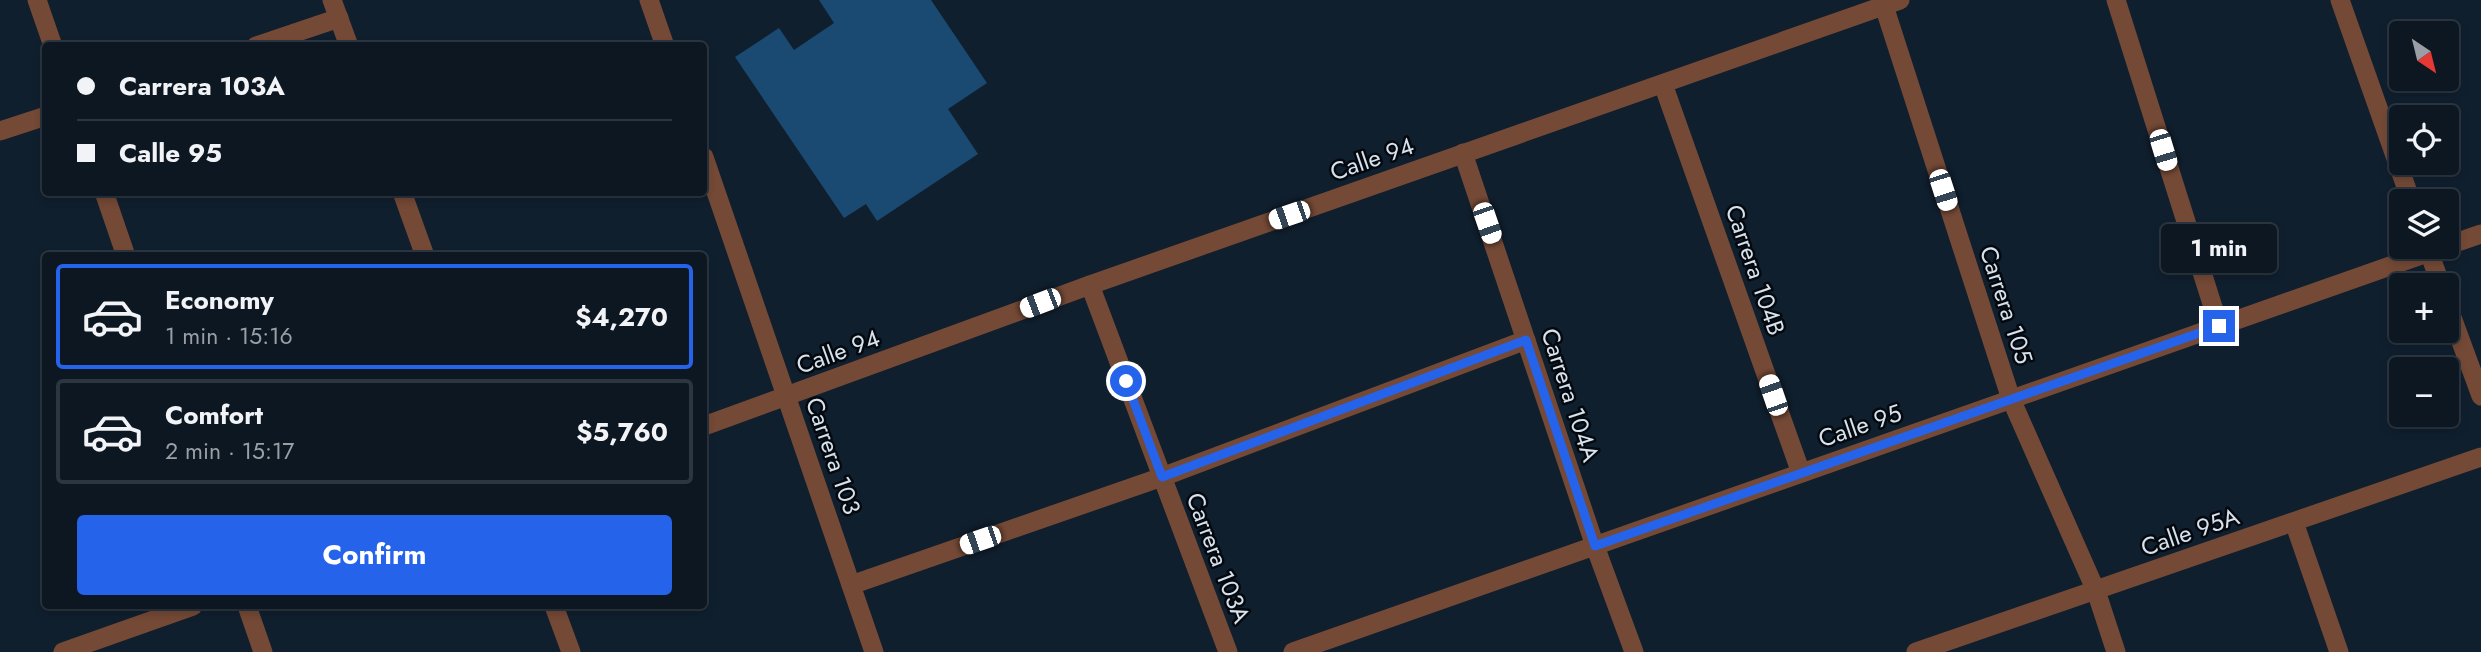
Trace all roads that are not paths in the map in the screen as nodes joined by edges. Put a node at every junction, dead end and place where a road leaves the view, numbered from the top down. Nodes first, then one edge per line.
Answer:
1 (37, 0) edge
2 (649, 0) edge
3 (2116, 0) edge
4 (2340, 0) edge
5 (1892, 3) edge
6 (335, 9) edge
7 (52, 42) edge
8 (265, 42) edge
9 (347, 42) edge
10 (664, 42) edge
11 (1663, 84) junction
12 (42, 117) edge
13 (0, 131) edge
14 (1463, 153) junction
15 (707, 166) edge
16 (2407, 189) edge
17 (105, 196) edge
18 (403, 196) edge
19 (2481, 234) edge
20 (2459, 241) edge
21 (125, 252) edge
22 (424, 252) edge
23 (2406, 259) edge
24 (1090, 285) junction
25 (2219, 326) junction
26 (2459, 336) edge
27 (1526, 340) junction
28 (2481, 396) edge
29 (787, 397) junction
30 (2011, 399) junction
31 (707, 425) edge
32 (2481, 457) edge
33 (1801, 473) junction
34 (1162, 477) junction
35 (2294, 522) junction
36 (1595, 546) junction
37 (851, 585) junction
38 (2096, 591) junction
39 (185, 609) edge
40 (248, 609) edge
41 (555, 609) edge
42 (63, 652) edge
43 (263, 652) edge
44 (571, 652) edge
45 (874, 652) edge
46 (1228, 652) edge
47 (1293, 652) edge
48 (1634, 652) edge
49 (1916, 652) edge
50 (2116, 652) edge
51 (2339, 652) edge

1 - 7 street
2 - 10 street
3 - 25 street
4 - 16 street
5 - 11 street, Calle 94
5 - 30 street, Carrera 105
6 - 8 street
6 - 9 street
11 - 14 street, Calle 94
11 - 33 street, Carrera 104B
12 - 13 street
14 - 24 street, Calle 94
14 - 27 street, Carrera 104A
15 - 29 street, Carrera 103
17 - 21 street
18 - 22 street
19 - 20 street, Calle 95
23 - 25 street, Calle 95
24 - 29 street, Calle 94
24 - 34 street, Carrera 103A
25 - 30 street, Calle 95
26 - 28 street
27 - 34 street
27 - 36 street, Carrera 104A
29 - 31 street, Calle 94
29 - 37 street, Carrera 103
30 - 33 street, Calle 95
30 - 38 street, Carrera 105
32 - 35 street, Calle 95A
33 - 36 street, Calle 95
34 - 37 street
34 - 46 street, Carrera 103A
35 - 38 street, Calle 95A
35 - 51 street
36 - 47 street, Calle 95
36 - 48 street, Carrera 104A
37 - 45 street, Carrera 103
38 - 49 street, Calle 95A
38 - 50 street, Carrera 105
39 - 42 street
40 - 43 street
41 - 44 street

